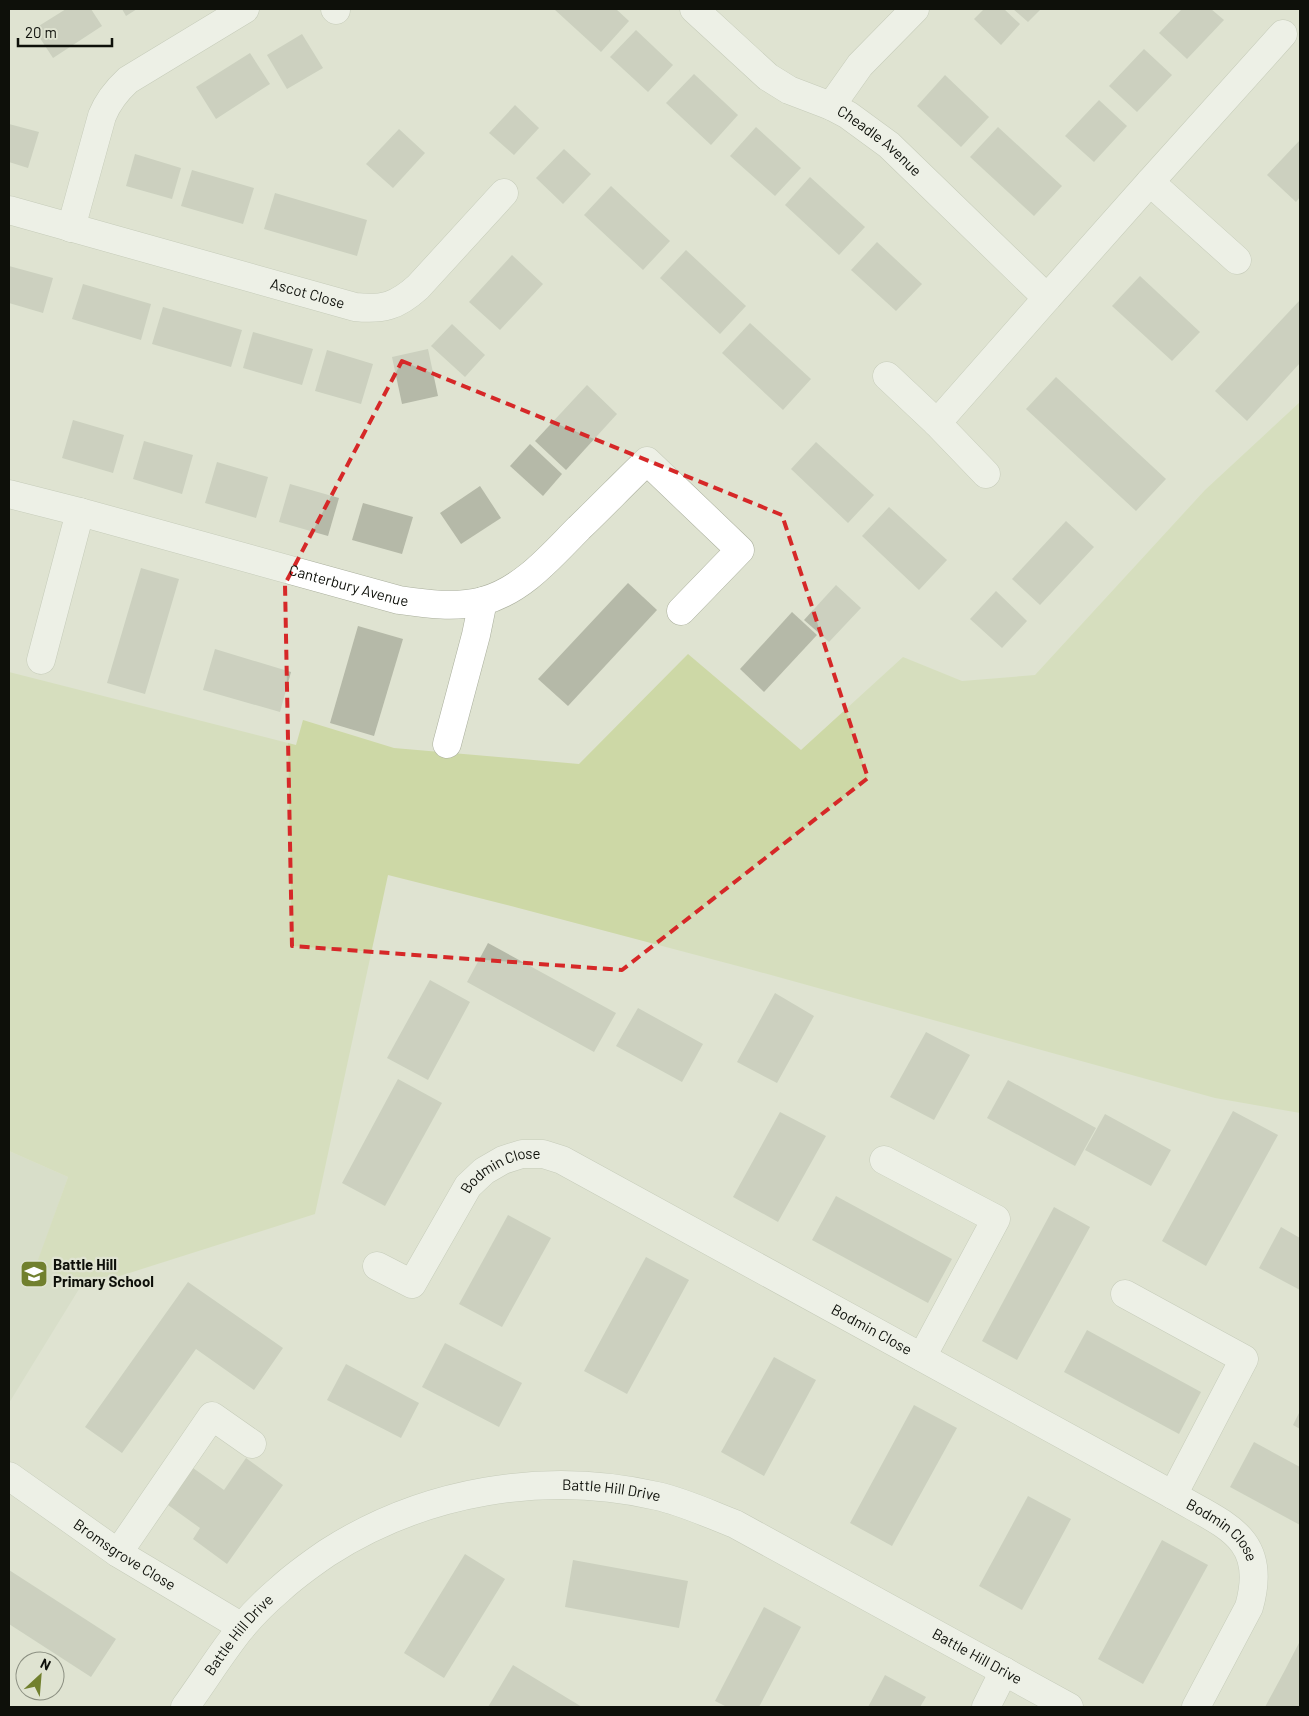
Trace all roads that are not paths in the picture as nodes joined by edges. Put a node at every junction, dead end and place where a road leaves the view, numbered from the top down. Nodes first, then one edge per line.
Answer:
1 (245, 9) edge
2 (694, 9) edge
3 (915, 9) edge
4 (1283, 34) dead end
5 (831, 106) junction
6 (1150, 182) junction
7 (504, 193) dead end
8 (9, 210) edge
9 (71, 228) junction
10 (1237, 260) dead end
11 (1047, 298) junction
12 (887, 376) dead end
13 (937, 423) junction
14 (986, 474) dead end
15 (9, 494) edge
16 (80, 512) junction
17 (483, 601) junction
18 (681, 611) dead end
19 (41, 660) dead end
20 (447, 744) dead end
21 (884, 1160) dead end
22 (377, 1266) dead end
23 (1125, 1294) dead end
24 (922, 1356) junction
25 (252, 1444) dead end
26 (9, 1476) edge
27 (1173, 1495) junction
28 (118, 1553) junction
29 (242, 1627) junction
30 (1004, 1671) junction
31 (185, 1707) edge
32 (986, 1707) edge
33 (1069, 1707) edge
34 (1196, 1707) edge

1 - 9 street
2 - 5 street, Cheadle Avenue
3 - 5 street
4 - 6 street
5 - 11 street, Cheadle Avenue
6 - 10 street
6 - 11 street
7 - 9 street, Ascot Close
8 - 9 street, Ascot Close
11 - 13 street
12 - 13 street
13 - 14 street
15 - 16 street, Canterbury Avenue
16 - 17 street, Canterbury Avenue
16 - 19 street
17 - 18 street, Canterbury Avenue
17 - 20 street
21 - 24 street
22 - 24 street, Bodmin Close
23 - 27 street
24 - 27 street, Bodmin Close
25 - 28 street
26 - 28 street, Bromsgrove Close
27 - 34 street, Bodmin Close
28 - 29 street, Bromsgrove Close
29 - 30 street, Battle Hill Drive
29 - 31 street, Battle Hill Drive
30 - 32 street
30 - 33 street, Battle Hill Drive

